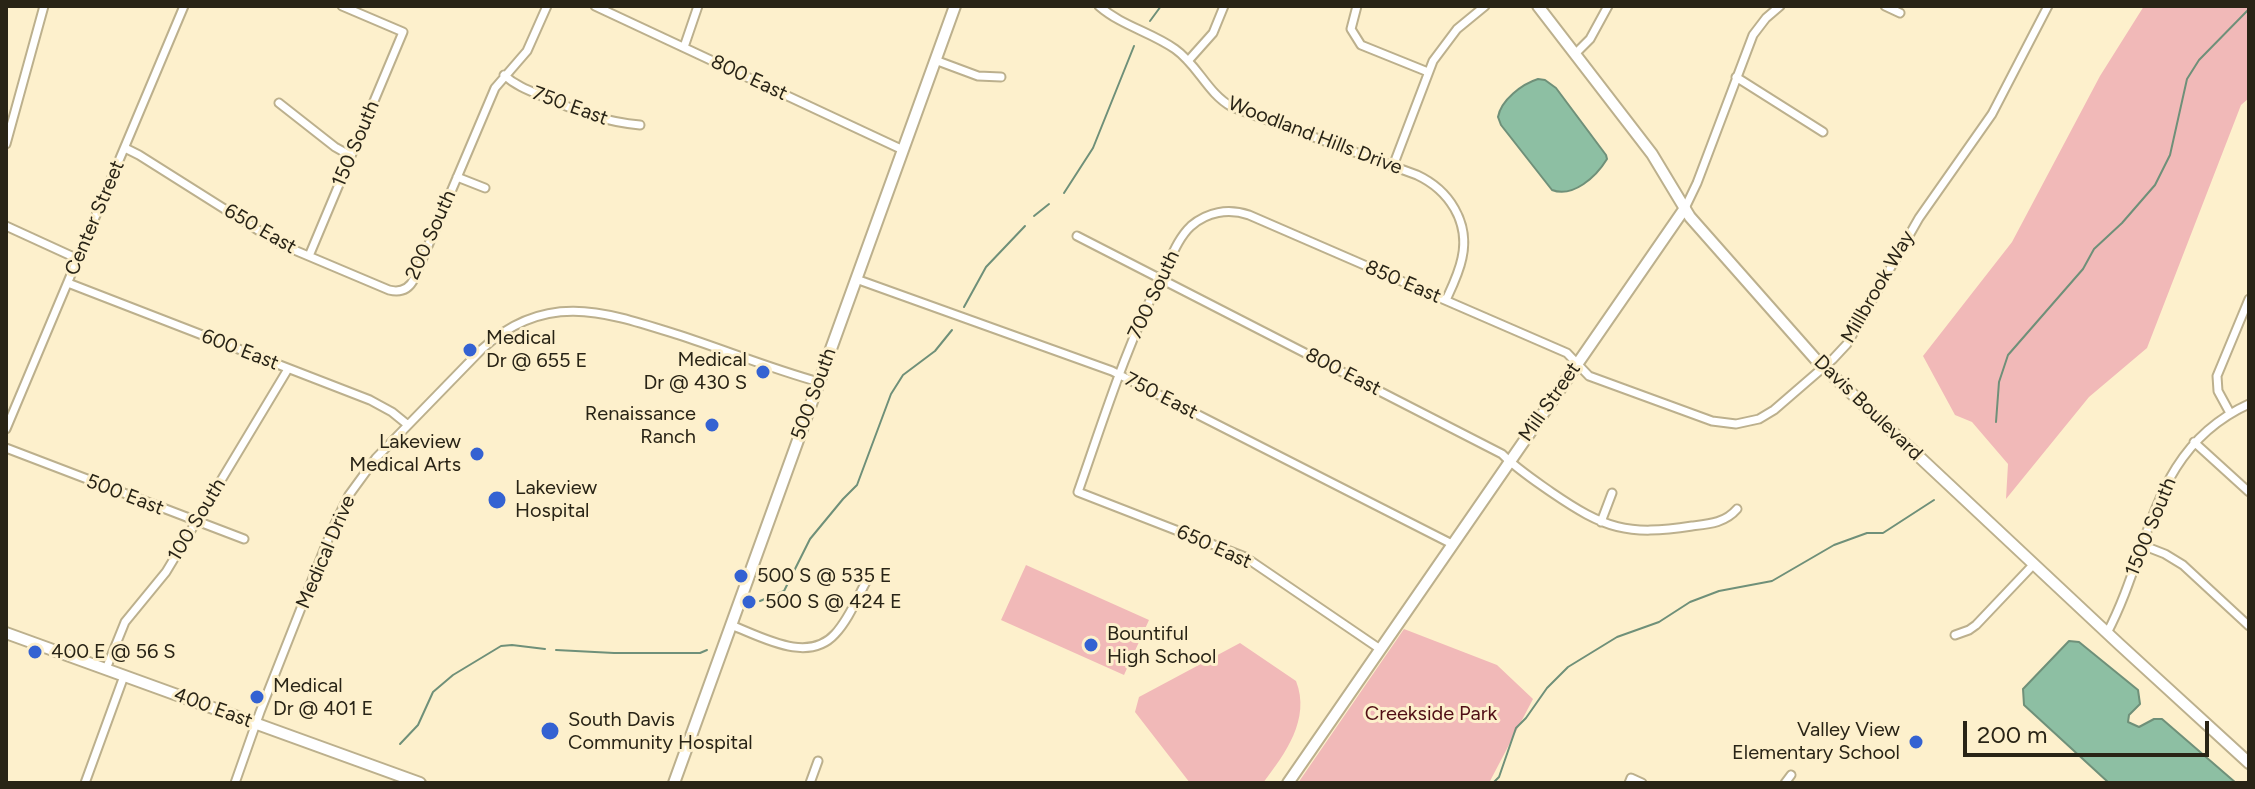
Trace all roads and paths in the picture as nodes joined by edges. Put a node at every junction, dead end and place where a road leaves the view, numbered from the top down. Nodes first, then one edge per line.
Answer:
1 (44, 6) edge
2 (184, 6) edge
3 (342, 6) edge
4 (547, 6) edge
5 (698, 6) edge
6 (955, 6) edge
7 (1099, 6) edge
8 (1224, 6) edge
9 (1357, 6) edge
10 (1485, 6) edge
11 (1538, 6) edge
12 (1608, 6) edge
13 (1780, 6) edge
14 (1885, 6) edge
15 (2048, 6) edge
16 (598, 7) edge
17 (1900, 13) dead end
18 (684, 47) junction
19 (1575, 54) junction
20 (935, 60) junction
21 (1188, 61) junction
22 (1428, 72) junction
23 (504, 75) junction
24 (1001, 77) dead end
25 (1736, 77) junction
26 (279, 103) dead end
27 (640, 125) dead end
28 (1823, 132) dead end
29 (7, 134) edge
30 (6, 144) edge
31 (125, 148) junction
32 (903, 150) junction
33 (351, 156) junction
34 (1393, 166) junction
35 (457, 177) junction
36 (485, 188) dead end
37 (1685, 208) junction
38 (1224, 211) joint
39 (6, 226) edge
40 (1077, 236) dead end
41 (309, 256) junction
42 (78, 259) junction
43 (856, 279) junction
44 (1160, 279) junction
45 (68, 283) junction
46 (403, 290) joint
47 (2249, 299) edge
48 (1446, 300) junction
49 (1577, 364) junction
50 (1823, 367) junction
51 (288, 369) junction
52 (1120, 375) junction
53 (819, 382) junction
54 (2249, 404) edge
55 (2230, 413) junction
56 (408, 425) junction
57 (6, 429) edge
58 (2194, 442) junction
59 (6, 448) edge
60 (1509, 461) junction
61 (1078, 492) joint
62 (2249, 492) edge
63 (1612, 493) dead end
64 (1737, 509) dead end
65 (196, 522) junction
66 (1601, 522) junction
67 (244, 539) dead end
68 (1452, 544) junction
69 (2142, 545) junction
70 (2033, 565) junction
71 (867, 580) dead end
72 (731, 625) junction
73 (2249, 626) edge
74 (6, 633) edge
75 (2107, 633) junction
76 (1955, 635) dead end
77 (1380, 649) junction
78 (106, 669) junction
79 (124, 676) junction
80 (256, 723) junction
81 (818, 761) dead end
82 (2249, 763) edge
83 (1791, 775) dead end
84 (392, 778) edge
85 (1630, 780) edge
86 (85, 783) edge
87 (235, 783) edge
88 (420, 783) edge
89 (674, 783) edge
90 (810, 783) edge
91 (1288, 783) edge
92 (1642, 783) edge
93 (1785, 783) edge

1 - 29 street
2 - 31 street, Center Street
3 - 33 street, 150 South
4 - 23 street, 200 South
5 - 18 street
6 - 20 street, 500 South
7 - 21 street, Woodland Hills Drive
8 - 21 street
9 - 22 street
10 - 22 street
11 - 19 street, Davis Boulevard
12 - 19 street
13 - 25 street, Mill Street
14 - 17 street
15 - 50 street, Millbrook Way
16 - 18 street, 800 East
18 - 32 street, 800 East
19 - 37 street, Davis Boulevard
20 - 24 street
20 - 32 street, 500 South
21 - 34 street, Woodland Hills Drive
22 - 34 street
23 - 27 street, 750 East
23 - 35 street, 200 South
25 - 28 street
25 - 37 street, Mill Street
26 - 33 street
29 - 30 street
31 - 41 street, 650 East
31 - 42 street, Center Street
32 - 43 street, 500 South
33 - 41 street, 150 South
34 - 48 street, Woodland Hills Drive
35 - 36 street, 200 South
35 - 46 street, 200 South
37 - 49 street, Mill Street
37 - 50 street, Davis Boulevard
38 - 44 street, 700 South
38 - 48 street, 850 East
39 - 42 street
40 - 44 street, 800 East
41 - 46 street, 650 East
42 - 45 street, Center Street
43 - 52 street, 750 East
43 - 53 street, 500 South
44 - 52 street, 700 South
44 - 60 street, 800 East
45 - 51 street, 600 East
45 - 57 street, Center Street
47 - 55 street
48 - 49 street, 850 East
49 - 50 street, Millbrook Way
49 - 60 street, Mill Street
50 - 70 street, Davis Boulevard
51 - 56 street, 600 East
51 - 65 street, 100 South
52 - 61 street, 700 South
52 - 68 street, 750 East
53 - 56 street, Medical Drive
53 - 72 street, 500 South
54 - 55 street, 1500 South
55 - 58 street, 1500 South
56 - 80 street, Medical Drive
58 - 62 street
58 - 69 street, 1500 South
59 - 65 street, 500 East
60 - 66 street, 800 East
60 - 68 street, Mill Street
61 - 77 street, 650 East
63 - 66 street
64 - 66 street, 800 East
65 - 67 street, 500 East
65 - 78 street, 100 South
68 - 77 street, Mill Street
69 - 73 street
69 - 75 street, 1500 South
70 - 75 street, Davis Boulevard
70 - 76 street
71 - 72 street
72 - 89 street, 500 South
74 - 78 street, 400 East
75 - 82 street, Davis Boulevard
77 - 91 street, Mill Street
78 - 79 street, 400 East
79 - 80 street, 400 East
79 - 86 street
80 - 84 street, 400 East
80 - 87 street
81 - 90 street
83 - 93 street
84 - 88 street, 400 East
85 - 92 street

